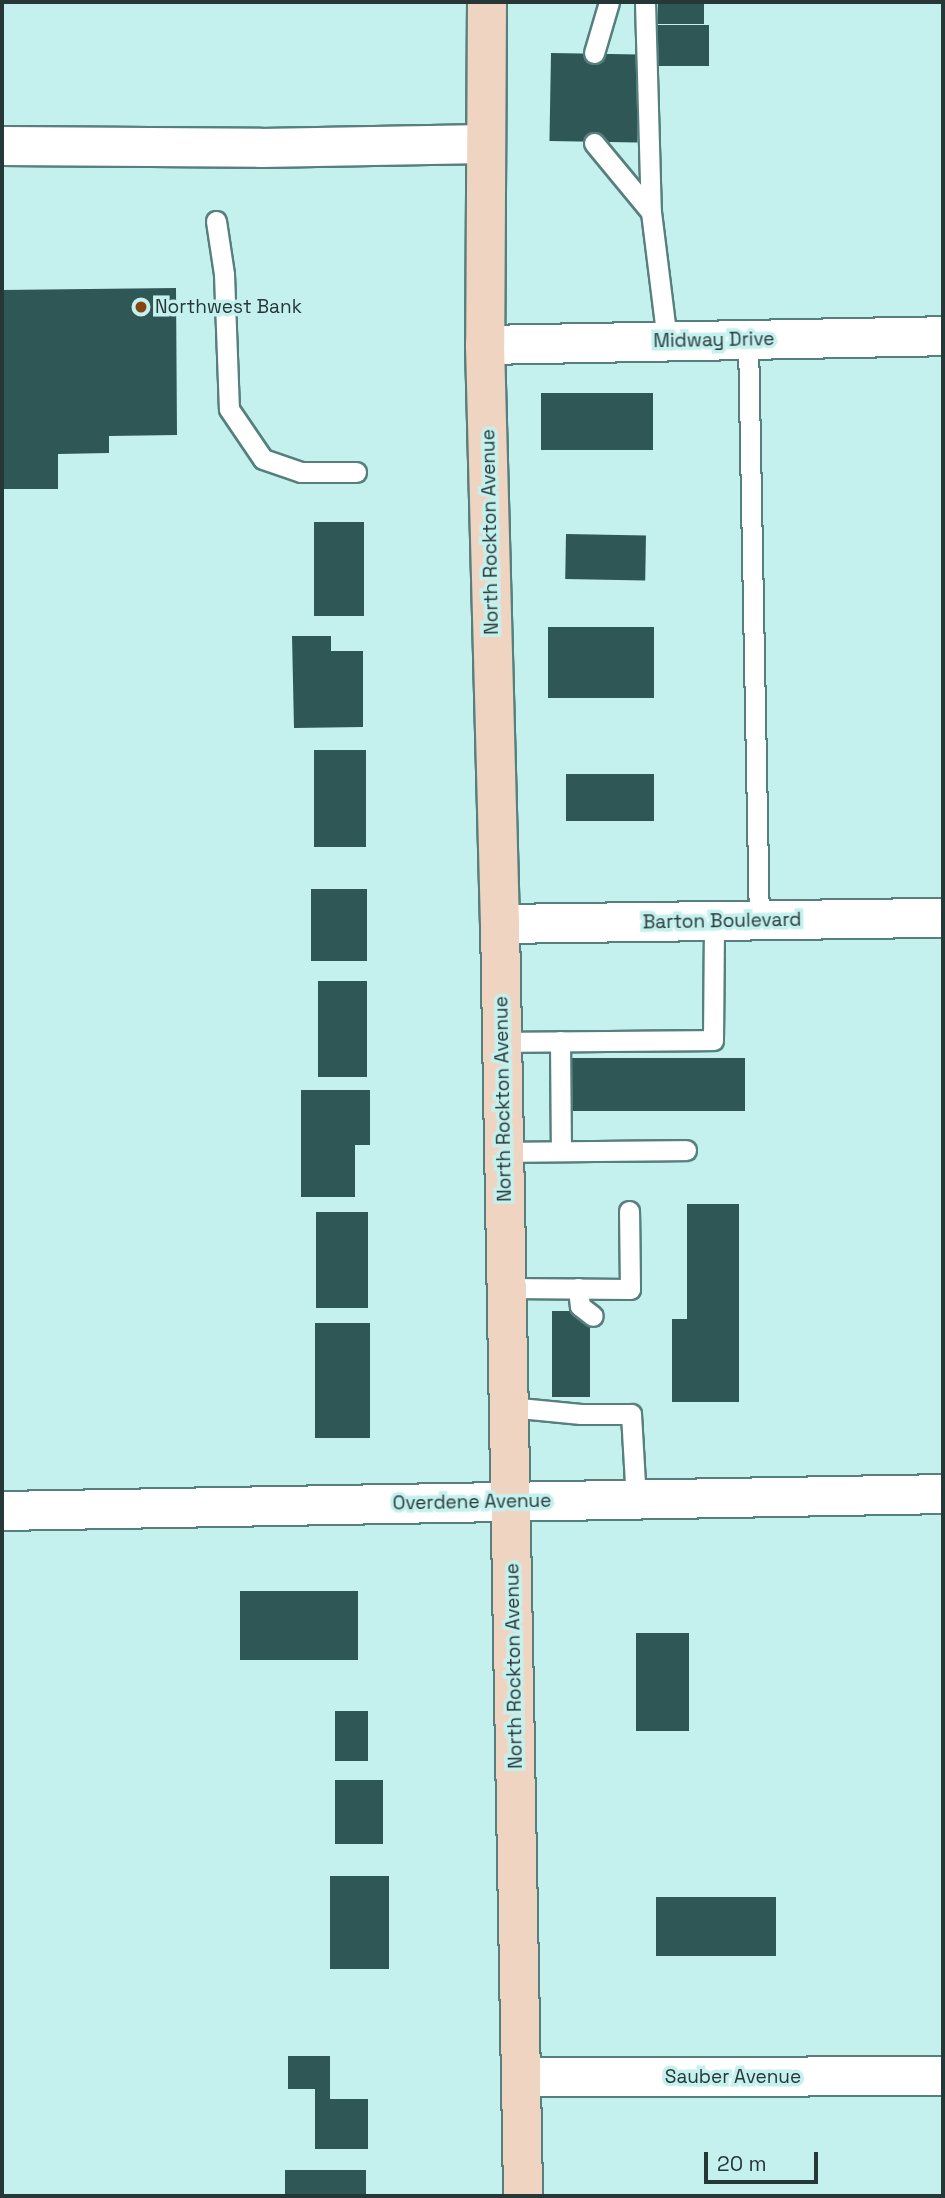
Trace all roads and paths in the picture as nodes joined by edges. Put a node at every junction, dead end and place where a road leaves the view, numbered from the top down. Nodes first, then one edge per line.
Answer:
1 (487, 2) edge
2 (609, 2) edge
3 (645, 2) edge
4 (594, 53) dead end
5 (594, 142) dead end
6 (486, 144) junction
7 (2, 146) edge
8 (651, 212) junction
9 (216, 221) dead end
10 (943, 335) edge
11 (748, 340) junction
12 (667, 341) junction
13 (485, 345) junction
14 (356, 472) dead end
15 (943, 918) edge
16 (759, 921) junction
17 (714, 922) junction
18 (500, 924) junction
19 (560, 1041) junction
20 (502, 1042) junction
21 (561, 1150) junction
22 (686, 1150) dead end
23 (504, 1152) junction
24 (629, 1211) dead end
25 (507, 1288) junction
26 (509, 1407) junction
27 (943, 1494) edge
28 (636, 1500) junction
29 (511, 1502) junction
30 (2, 1511) edge
31 (943, 2076) edge
32 (523, 2077) junction
33 (523, 2196) edge

1 - 6 main road, North Rockton Avenue
2 - 4 lane
3 - 8 lane
5 - 8 lane
6 - 7 street
6 - 13 main road, North Rockton Avenue
8 - 12 lane
9 - 14 lane
10 - 11 street, Midway Drive
11 - 12 street, Midway Drive
11 - 16 lane
12 - 13 street, Midway Drive
13 - 18 main road, North Rockton Avenue
15 - 16 street, Barton Boulevard
16 - 17 street, Barton Boulevard
17 - 18 street, Barton Boulevard
17 - 19 lane
18 - 20 main road, North Rockton Avenue
19 - 20 lane
19 - 21 lane
20 - 23 main road, North Rockton Avenue
21 - 22 lane
21 - 23 lane
23 - 25 main road, North Rockton Avenue
24 - 25 lane
25 - 26 main road, North Rockton Avenue
26 - 28 lane
26 - 29 main road, North Rockton Avenue
27 - 28 street, Overdene Avenue
28 - 29 street, Overdene Avenue
29 - 30 street, Overdene Avenue
29 - 32 main road, North Rockton Avenue
31 - 32 street, Sauber Avenue
32 - 33 main road, North Rockton Avenue

